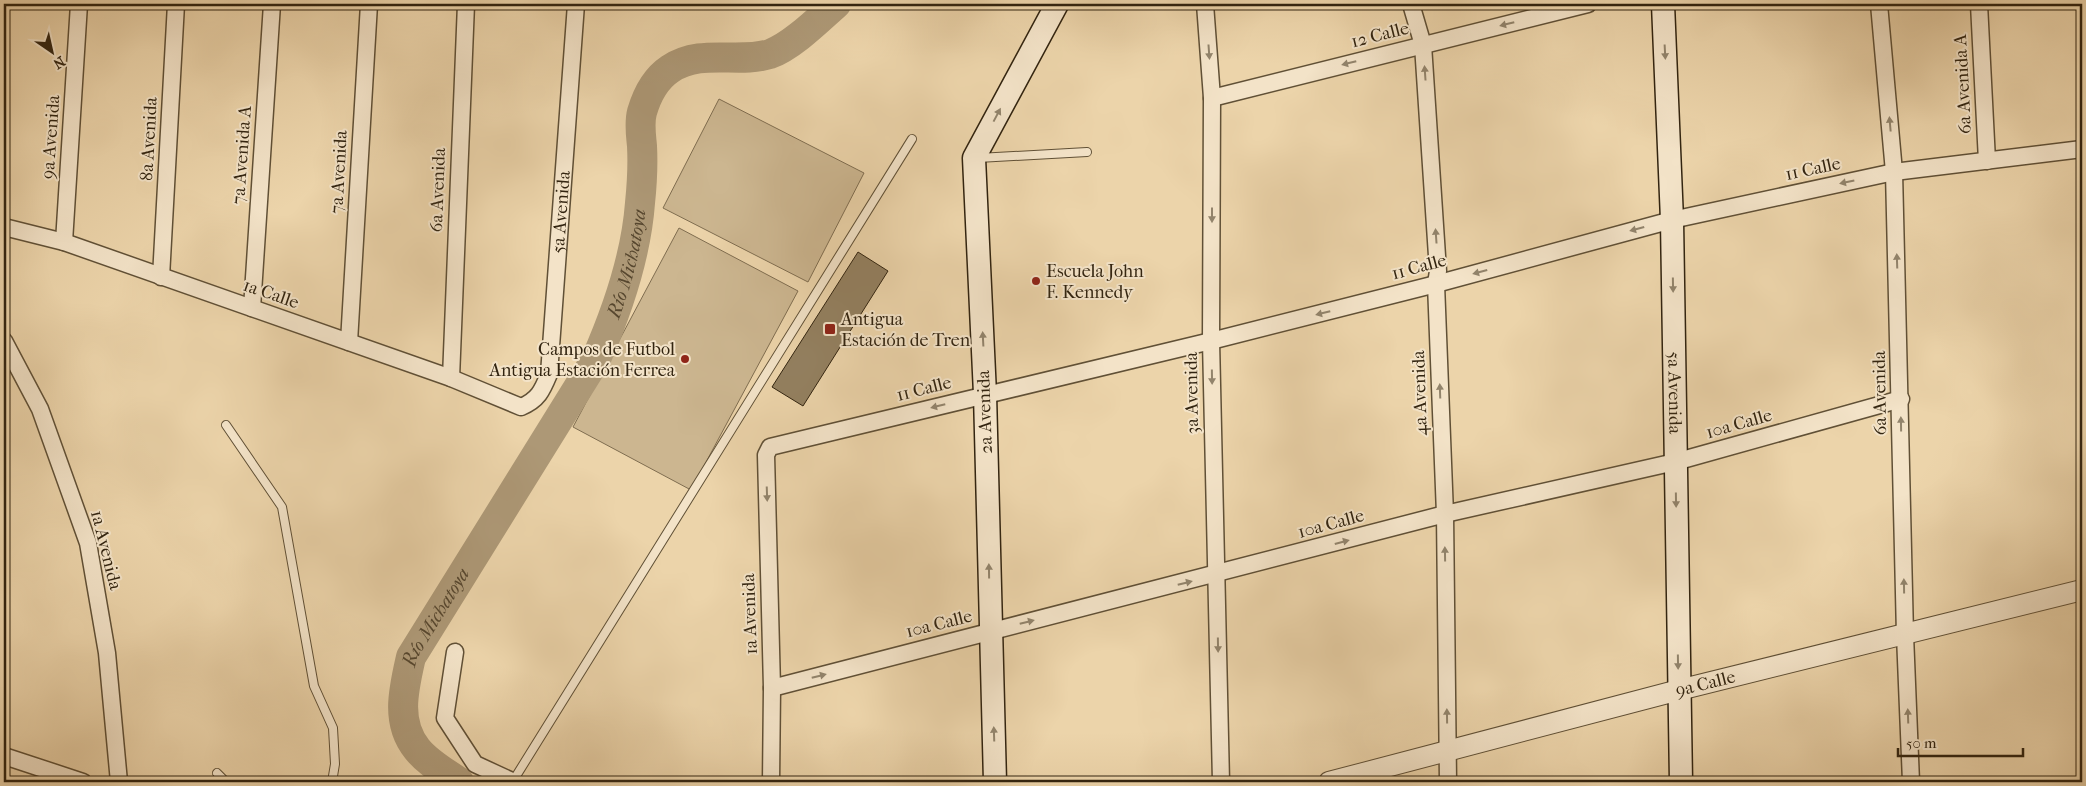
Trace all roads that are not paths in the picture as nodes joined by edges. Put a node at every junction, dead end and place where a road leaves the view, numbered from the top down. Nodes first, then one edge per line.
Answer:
1 (79, 4) edge
2 (176, 4) edge
3 (272, 4) edge
4 (369, 4) edge
5 (466, 4) edge
6 (576, 4) edge
7 (1057, 4) edge
8 (1205, 4) edge
9 (1411, 4) edge
10 (1588, 4) edge
11 (1663, 4) edge
12 (1879, 4) edge
13 (1979, 4) edge
14 (1423, 45) junction
15 (1212, 98) junction
16 (912, 139) dead end
17 (2082, 149) edge
18 (1087, 152) dead end
19 (974, 158) junction
20 (1987, 161) junction
21 (1894, 172) junction
22 (1672, 220) junction
23 (4, 227) edge
24 (64, 242) junction
25 (161, 277) junction
26 (1436, 284) junction
27 (252, 308) junction
28 (4, 341) edge
29 (1211, 341) junction
30 (348, 342) junction
31 (450, 378) junction
32 (985, 394) junction
33 (1901, 399) junction
34 (521, 407) joint
35 (226, 425) dead end
36 (770, 447) joint
37 (1675, 462) junction
38 (1445, 514) junction
39 (1216, 575) junction
40 (2082, 590) edge
41 (991, 632) junction
42 (1905, 635) junction
43 (455, 652) dead end
44 (772, 688) junction
45 (1679, 690) junction
46 (1447, 752) junction
47 (4, 756) edge
48 (218, 773) dead end
49 (83, 782) edge
50 (119, 782) edge
51 (226, 782) edge
52 (332, 782) edge
53 (514, 782) edge
54 (771, 782) edge
55 (995, 782) edge
56 (1221, 782) edge
57 (1329, 782) edge
58 (1448, 782) edge
59 (1681, 782) edge
60 (1911, 782) edge

1 - 24 street, 9a Avenida
2 - 25 street, 8a Avenida
3 - 27 street, 7a Avenida A
4 - 30 street, 7a Avenida
5 - 31 street, 6a Avenida
6 - 34 street, 5a Avenida
19 -> 7 main road
8 -> 15 street, 3a Avenida
9 - 14 street, 4a Avenida
10 -> 14 street, 12 Calle
11 -> 22 main road, 5a Avenida
21 -> 12 street, 6a Avenida
13 - 20 street, 6a Avenida A
14 -> 15 street, 12 Calle
26 -> 14 street, 4a Avenida
15 -> 29 street, 3a Avenida
16 - 53 lane
17 - 20 street, 11 Calle
18 - 19 lane
32 -> 19 main road, 2a Avenida
20 - 21 street, 11 Calle
21 -> 22 street, 11 Calle
33 -> 21 street, 6a Avenida
22 -> 26 street, 11 Calle
22 -> 37 main road, 5a Avenida
23 - 24 street, 1a Calle
24 - 25 street, 1a Calle
25 - 27 street, 1a Calle
26 -> 29 street, 11 Calle
38 -> 26 street, 4a Avenida
27 - 30 street, 1a Calle
28 - 50 street, 1a Avenida
29 - 32 street, 11 Calle
29 -> 39 street, 3a Avenida
30 - 31 street, 1a Calle
31 - 34 street, 1a Calle
32 -> 36 street, 11 Calle
41 -> 32 main road, 2a Avenida
33 - 37 street, 10a Calle
42 -> 33 street, 6a Avenida
35 - 52 lane
36 -> 44 street, 1a Avenida
37 - 38 street, 10a Calle
37 -> 45 main road, 5a Avenida
39 -> 38 street, 10a Calle
46 -> 38 street, 4a Avenida
41 -> 39 street, 10a Calle
39 -> 56 street, 3a Avenida
40 - 42 street, 9a Calle
44 -> 41 street, 10a Calle
55 -> 41 main road, 2a Avenida
42 - 45 street, 9a Calle
60 -> 42 street, 6a Avenida
43 - 53 street
44 - 54 street, 1a Avenida
45 - 46 street, 9a Calle
45 - 59 main road, 5a Avenida
46 - 57 street, 9a Calle
46 - 58 street, 4a Avenida
47 - 49 street
48 - 51 lane

